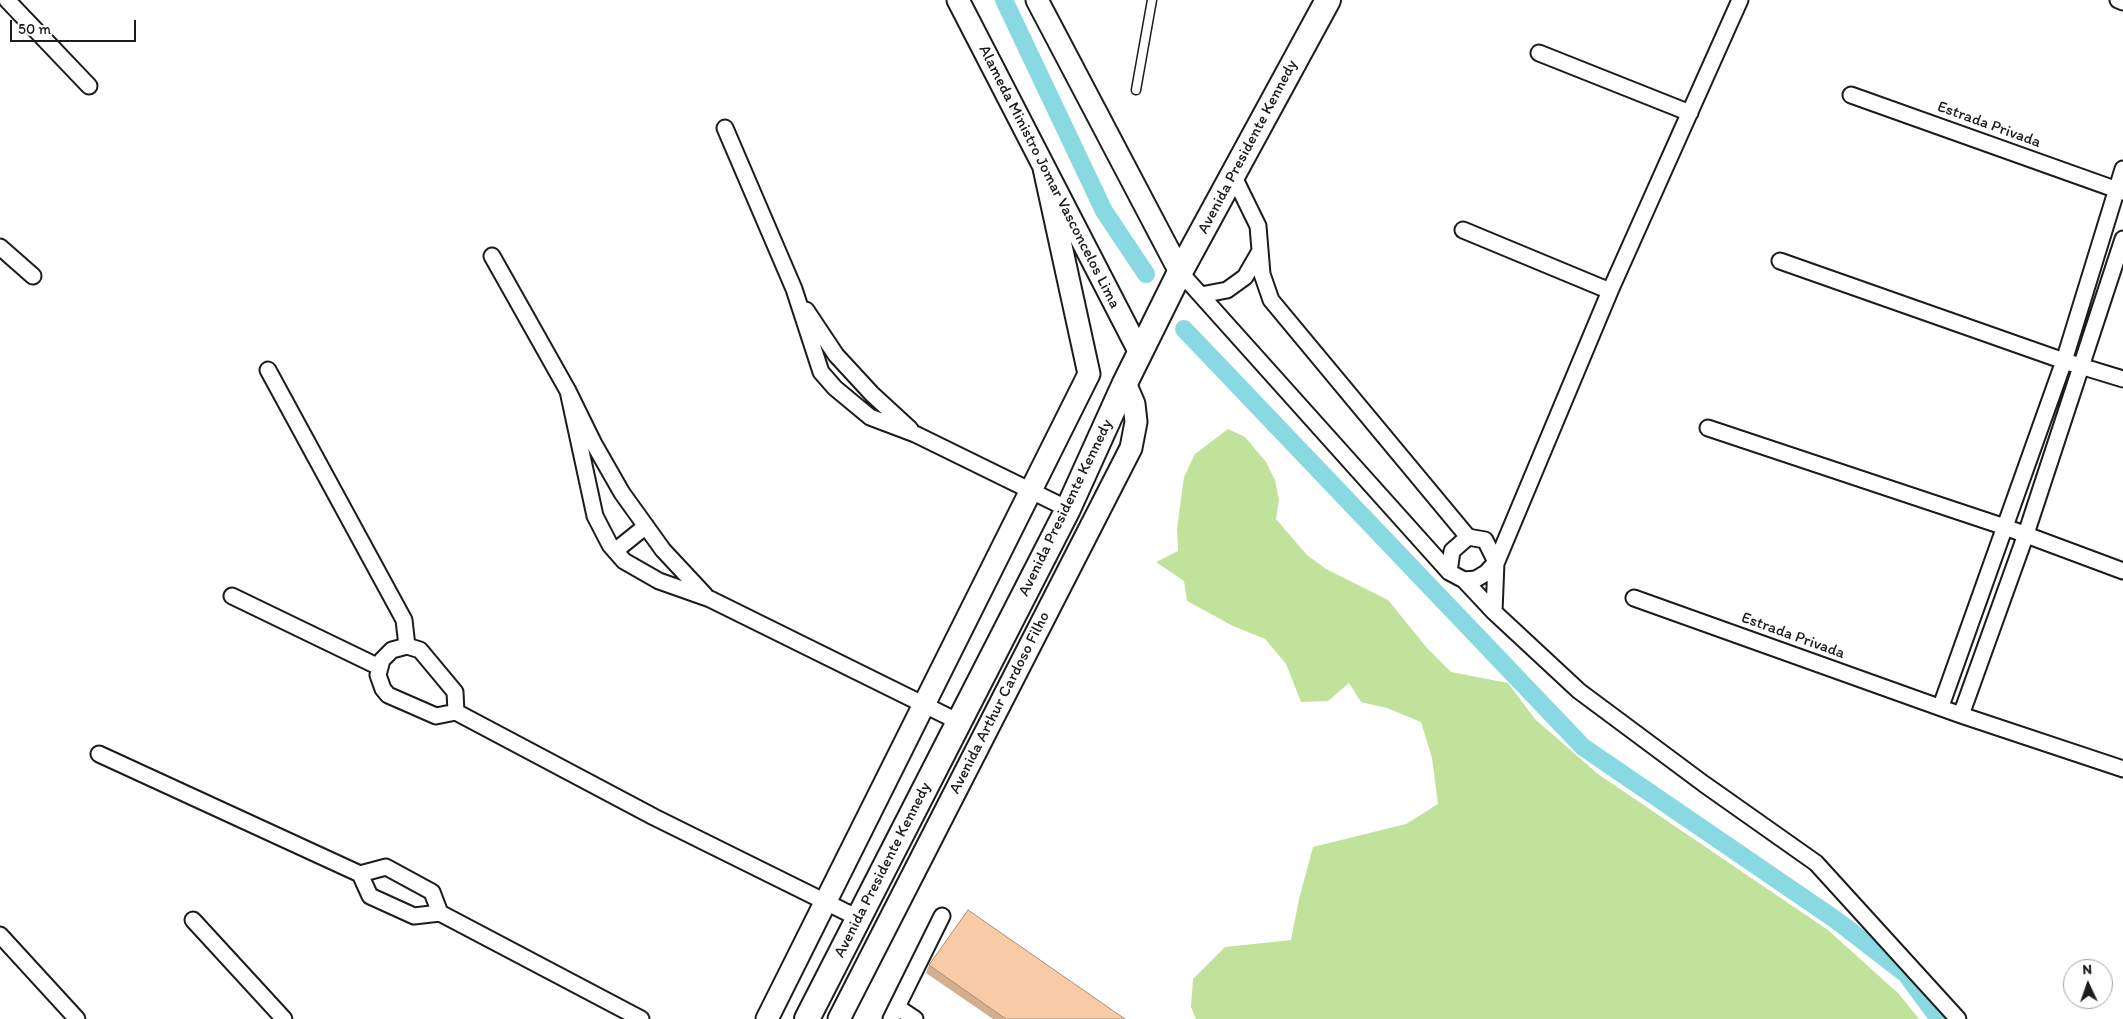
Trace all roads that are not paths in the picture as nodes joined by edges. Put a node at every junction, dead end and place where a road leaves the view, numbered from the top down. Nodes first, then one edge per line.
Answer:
1 (7, 0) edge
2 (958, 0) edge
3 (1037, 0) edge
4 (1152, 0) edge
5 (1328, 0) edge
6 (1740, 0) edge
7 (2118, 0) edge
8 (2123, 2) edge
9 (1539, 53) dead end
10 (89, 86) dead end
11 (1136, 90) dead end
12 (1851, 95) dead end
13 (1690, 113) junction
14 (725, 128) dead end
15 (1044, 168) junction
16 (2123, 169) edge
17 (1233, 175) junction
18 (2120, 190) edge
19 (1463, 230) dead end
20 (2123, 240) edge
21 (0, 247) edge
22 (1260, 251) junction
23 (492, 256) dead end
24 (1780, 262) dead end
25 (1180, 272) junction
26 (33, 276) dead end
27 (794, 289) junction
28 (1610, 291) junction
29 (1201, 295) junction
30 (1140, 353) junction
31 (2064, 361) junction
32 (2082, 366) junction
33 (268, 370) dead end
34 (2123, 379) edge
35 (1125, 383) junction
36 (568, 391) junction
37 (1708, 428) dead end
38 (915, 434) junction
39 (1031, 491) junction
40 (1068, 509) junction
41 (1512, 525) junction
42 (646, 526) junction
43 (2005, 528) junction
44 (2025, 536) junction
45 (1468, 537) junction
46 (1486, 541) junction
47 (615, 551) junction
48 (1496, 562) junction
49 (2123, 571) edge
50 (1449, 572) junction
51 (1464, 580) junction
52 (232, 596) dead end
53 (1634, 598) dead end
54 (710, 599) junction
55 (1494, 612) junction
56 (407, 646) junction
57 (379, 667) junction
58 (924, 706) junction
59 (1941, 706) junction
60 (456, 712) junction
61 (1961, 715) junction
62 (959, 722) junction
63 (99, 754) dead end
64 (2123, 769) edge
65 (360, 874) junction
66 (825, 902) junction
67 (440, 913) junction
68 (942, 916) dead end
69 (858, 918) junction
70 (193, 920) dead end
71 (3, 944) edge
72 (894, 1013) edge
73 (77, 1019) edge
74 (284, 1019) edge
75 (641, 1019) edge
76 (766, 1019) edge
77 (807, 1019) edge
78 (839, 1019) edge
79 (915, 1019) edge
80 (1958, 1019) edge

1 - 10 street
2 - 15 main road, Alameda Ministro Jomar Vasconcelos Lima
3 - 25 main road
4 - 11 lane
5 - 17 main road, Avenida Presidente Kennedy
6 - 13 street
7 - 8 street
9 - 13 street
12 - 18 street, Estrada Privada
13 - 28 street
14 - 27 street
15 - 30 main road, Alameda Ministro Jomar Vasconcelos Lima
15 - 39 main road
16 - 18 street
17 - 22 street
17 - 25 main road, Avenida Presidente Kennedy
18 - 31 street
19 - 28 street
20 - 32 street
21 - 26 street
22 - 29 street
22 - 45 street
23 - 36 street
24 - 31 street
25 - 29 street
25 - 30 main road, Avenida Presidente Kennedy
27 - 38 street
27 - 38 street
28 - 41 street
29 - 50 street
30 - 35 main road, Avenida Presidente Kennedy
31 - 32 street
31 - 43 street
32 - 34 street
32 - 44 street
33 - 56 street
35 - 40 main road, Avenida Presidente Kennedy
35 - 78 main road, Avenida Arthur Cardoso Filho
36 - 42 street
36 - 47 street
37 - 43 street
38 - 39 street
39 - 40 street
39 - 58 main road
40 - 62 main road, Avenida Presidente Kennedy
41 - 46 street
41 - 48 street
42 - 47 street
42 - 54 street
43 - 44 street
43 - 59 street
44 - 49 street
44 - 61 street
45 - 46 street
45 - 50 street
46 - 48 street
47 - 54 street
48 - 51 street
48 - 55 street
50 - 51 street
51 - 55 street
52 - 57 street
53 - 59 street, Estrada Privada
54 - 58 street
55 - 80 street
56 - 57 street
56 - 60 street
57 - 60 street
58 - 62 street
58 - 66 main road
59 - 61 street, Estrada Privada
60 - 66 street
61 - 64 street, Estrada Privada
62 - 69 main road, Avenida Presidente Kennedy
63 - 65 street
65 - 67 street
65 - 67 street
66 - 69 street
66 - 76 main road
67 - 75 street
68 - 72 street
69 - 77 main road, Avenida Presidente Kennedy
70 - 74 street
71 - 73 street
72 - 79 street

